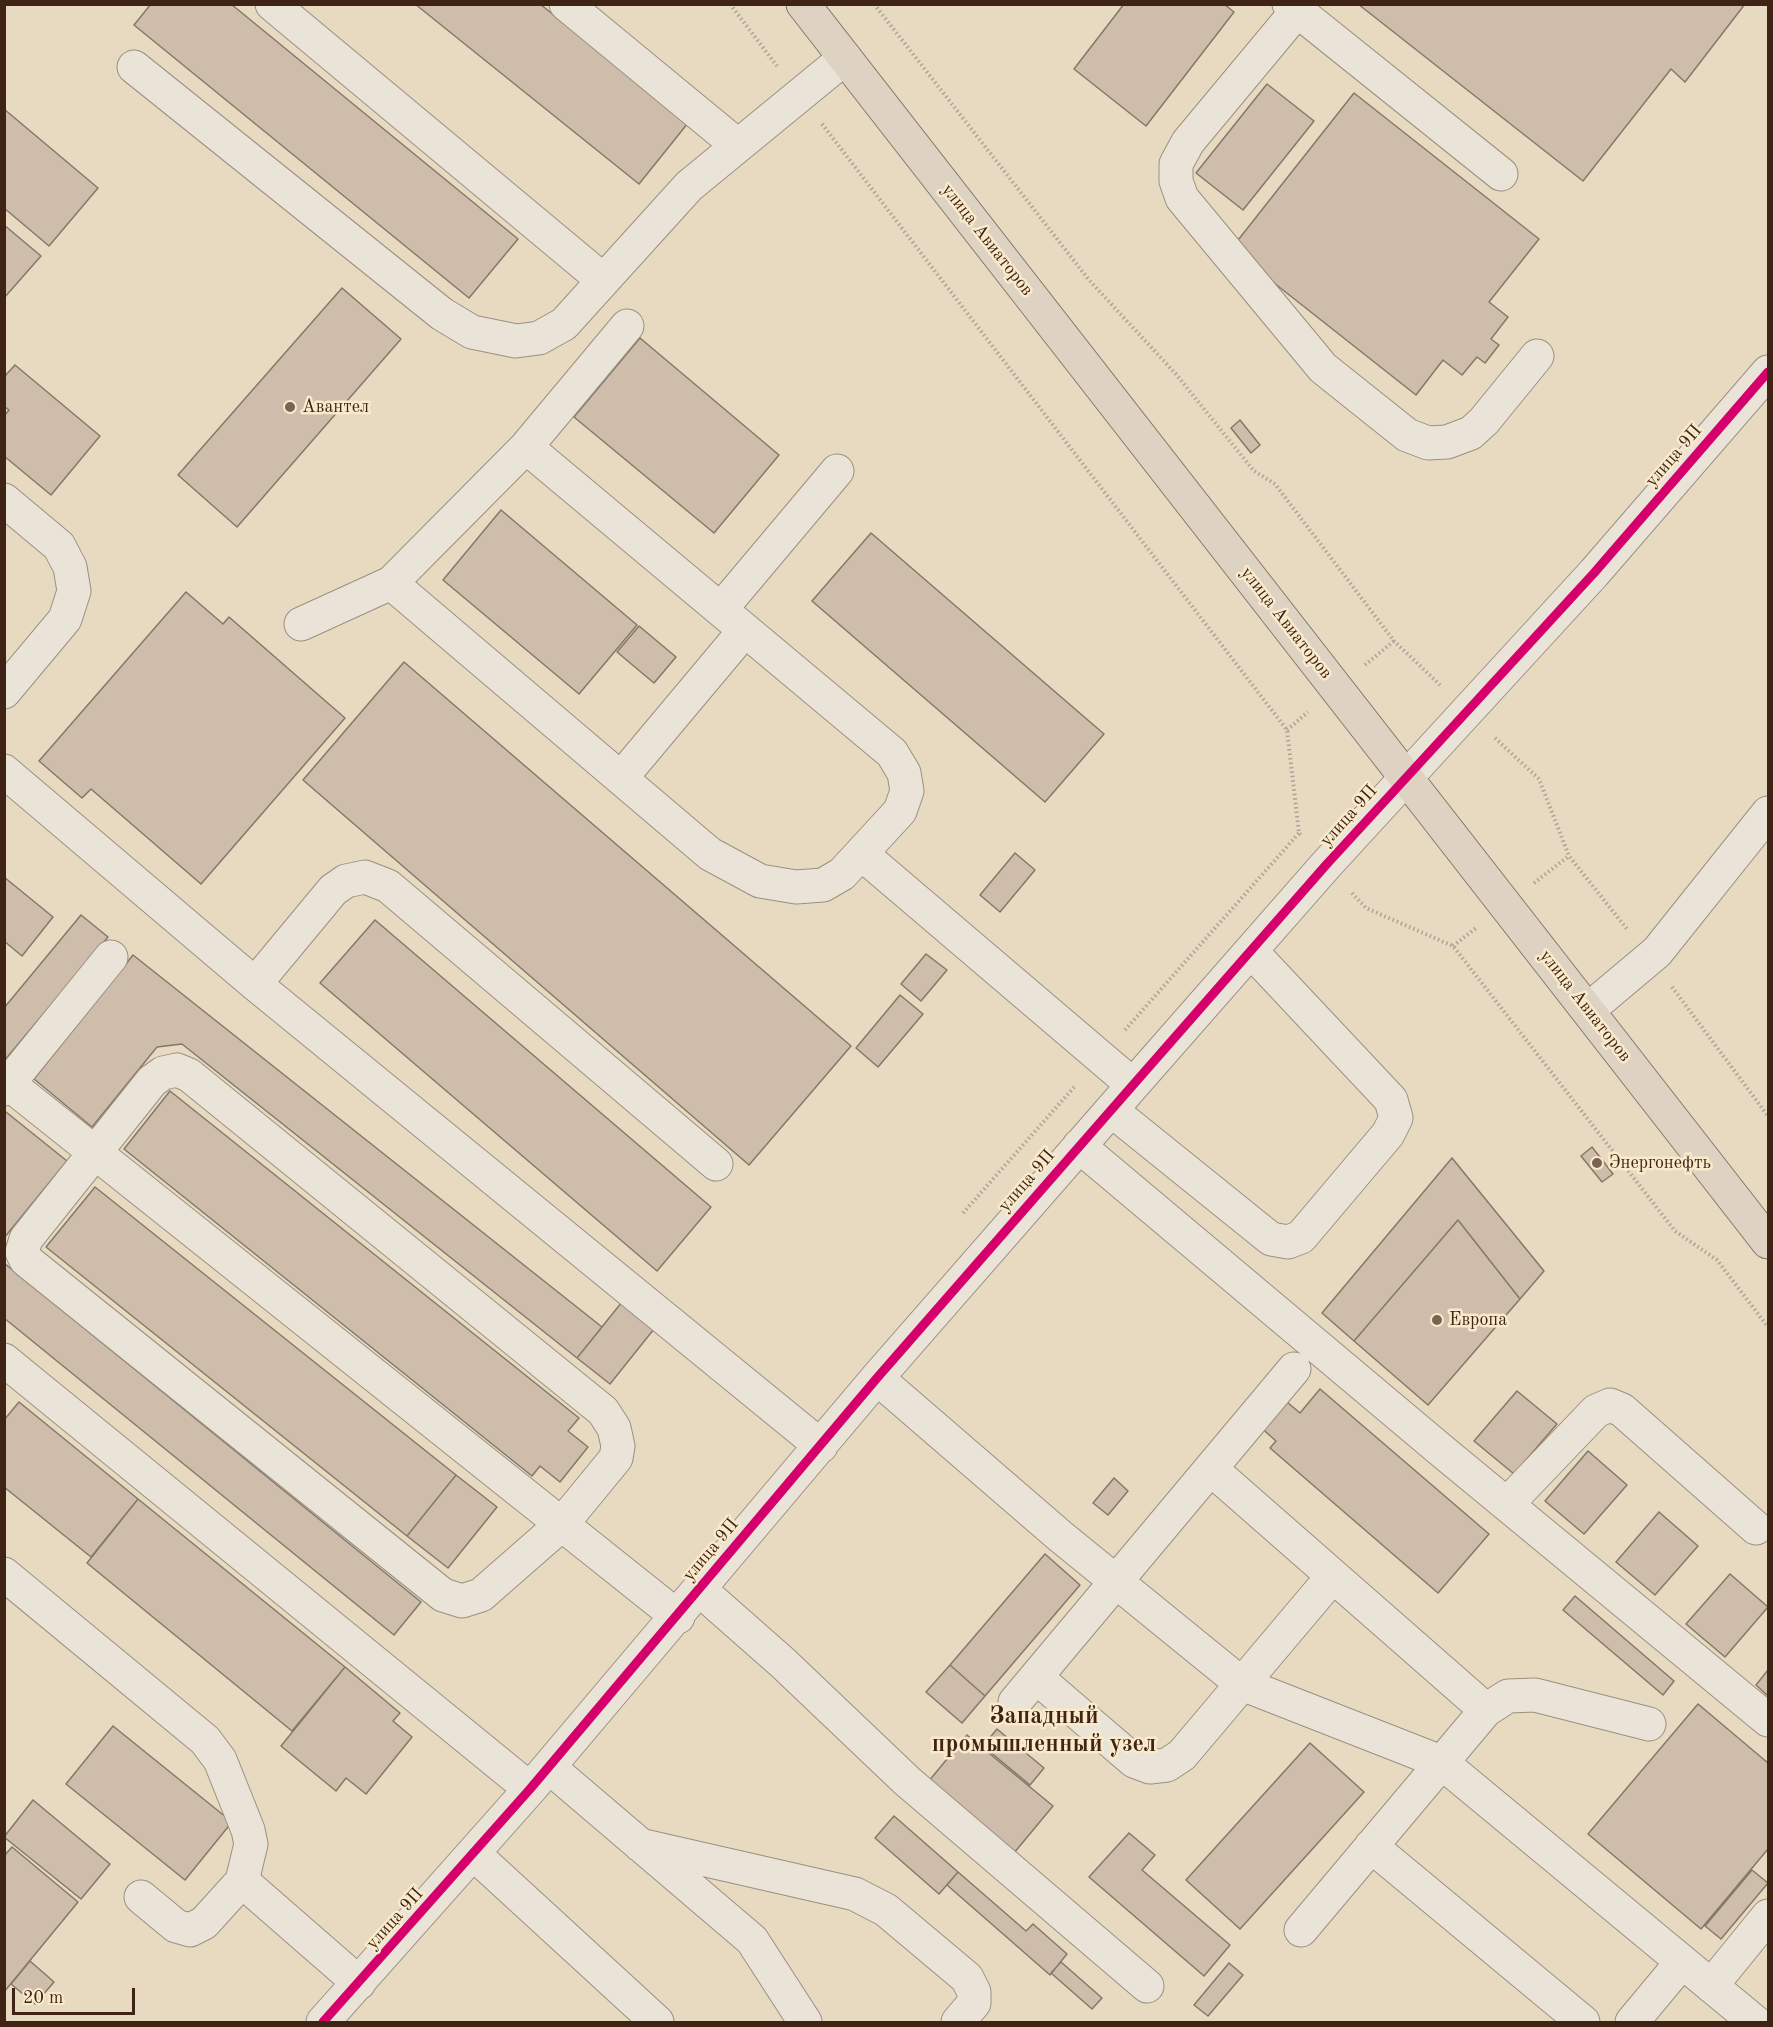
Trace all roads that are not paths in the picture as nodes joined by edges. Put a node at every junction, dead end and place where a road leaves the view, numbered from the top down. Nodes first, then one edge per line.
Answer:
1 (272, 4) edge
2 (566, 4) edge
3 (803, 4) edge
4 (1293, 8) edge
5 (845, 58) junction
6 (134, 67) dead end
7 (737, 145) junction
8 (1501, 174) dead end
9 (603, 280) junction
10 (627, 326) dead end
11 (1537, 356) dead end
12 (1768, 372) edge
13 (526, 447) junction
14 (837, 471) dead end
15 (4, 500) edge
16 (391, 583) junction
17 (721, 609) junction
18 (301, 624) dead end
19 (745, 630) junction
20 (4, 692) edge
21 (4, 771) edge
22 (1406, 777) junction
23 (621, 778) junction
24 (1768, 816) edge
25 (863, 855) junction
26 (1251, 951) junction
27 (111, 957) dead end
28 (255, 984) junction
29 (1588, 1010) junction
30 (1133, 1085) junction
31 (7, 1086) edge
32 (1111, 1110) junction
33 (1079, 1146) junction
34 (95, 1153) junction
35 (716, 1164) dead end
36 (1768, 1242) edge
37 (4, 1359) edge
38 (1294, 1369) dead end
39 (877, 1378) junction
40 (820, 1446) junction
41 (1211, 1469) junction
42 (1508, 1503) junction
43 (561, 1525) junction
44 (1756, 1528) dead end
45 (4, 1574) edge
46 (1333, 1576) junction
47 (1116, 1582) junction
48 (699, 1589) junction
49 (678, 1617) junction
50 (1036, 1677) junction
51 (1242, 1684) junction
52 (1015, 1702) dead end
53 (1486, 1710) junction
54 (1768, 1720) edge
55 (1649, 1724) dead end
56 (1441, 1762) junction
57 (539, 1778) junction
58 (640, 1845) junction
59 (1371, 1846) junction
60 (474, 1854) junction
61 (242, 1881) junction
62 (141, 1898) dead end
63 (1768, 1916) edge
64 (1300, 1930) dead end
65 (1682, 1962) junction
66 (359, 1983) junction
67 (1147, 1986) dead end
68 (1711, 1986) junction
69 (1739, 2018) edge
70 (323, 2022) edge
71 (657, 2022) edge
72 (805, 2022) edge
73 (958, 2022) edge
74 (1583, 2022) edge
75 (1632, 2022) edge

1 - 9 street
2 - 7 street
3 - 5 main road, улица Авиаторов
4 - 8 street
4 - 11 street
5 - 7 street
5 - 22 main road, улица Авиаторов
6 - 9 street
7 - 9 street
10 - 13 street
12 - 22 street, улица 9П
13 - 16 street
13 - 17 street
14 - 17 street
15 - 20 street
16 - 18 street
16 - 23 street
17 - 19 street
19 - 23 street
19 - 25 street
21 - 28 street
22 - 26 street, улица 9П
22 - 29 main road, улица Авиаторов
23 - 25 street
24 - 29 street
25 - 30 street
26 - 30 street, улица 9П
26 - 32 street
27 - 31 street
28 - 35 street
28 - 40 street
29 - 36 main road, улица Авиаторов
30 - 32 street, улица 9П
31 - 34 street
32 - 33 street, улица 9П
33 - 39 street, улица 9П
33 - 42 street
34 - 43 street
34 - 43 street
34 - 43 street
37 - 57 street
38 - 41 street
39 - 40 street, улица 9П
39 - 47 street
40 - 48 street, улица 9П
41 - 46 street
41 - 47 street
42 - 44 street
42 - 54 street
43 - 49 street
45 - 61 street
46 - 51 street
46 - 53 street
47 - 50 street
47 - 51 street
48 - 49 street, улица 9П
48 - 67 street
49 - 57 street, улица 9П
50 - 51 street
50 - 52 street
51 - 56 street
53 - 55 street
53 - 56 street
56 - 59 street
56 - 65 street
57 - 58 street
57 - 60 street, улица 9П
58 - 72 street
58 - 73 street
59 - 64 street
59 - 74 street
60 - 66 street, улица 9П
60 - 71 street
61 - 62 street
61 - 66 street
63 - 68 street
65 - 68 street
65 - 75 street
66 - 70 street, улица 9П
68 - 69 street

